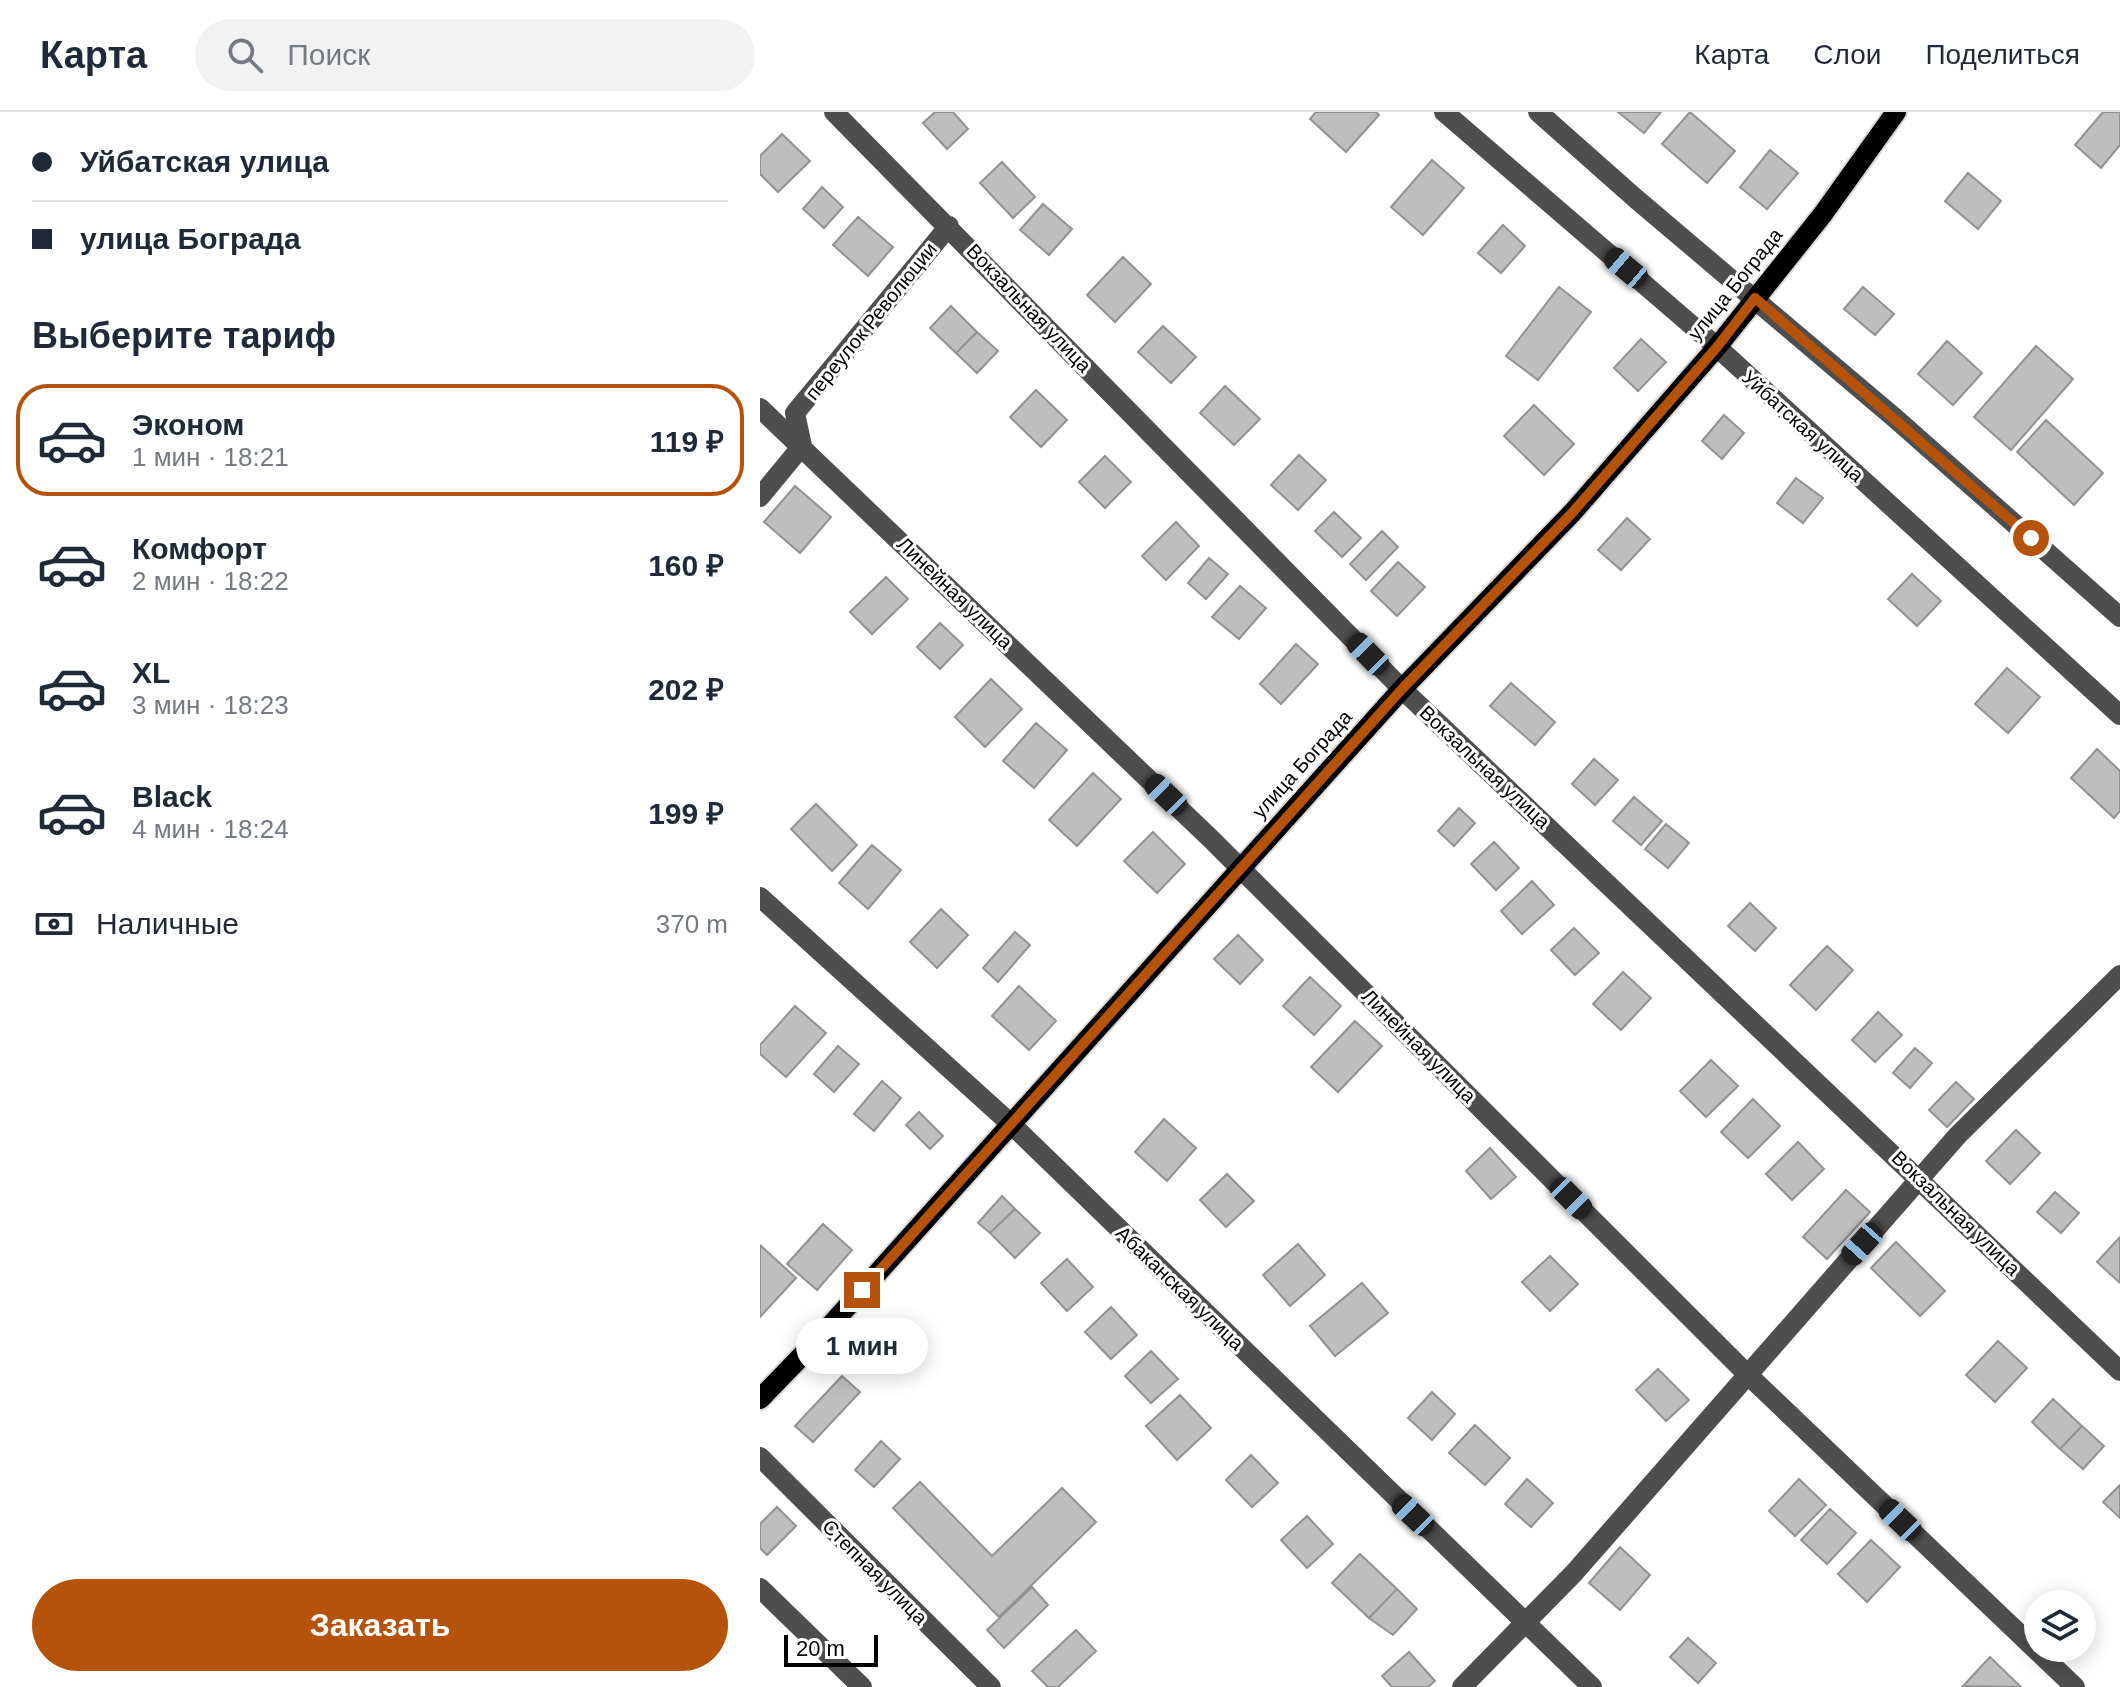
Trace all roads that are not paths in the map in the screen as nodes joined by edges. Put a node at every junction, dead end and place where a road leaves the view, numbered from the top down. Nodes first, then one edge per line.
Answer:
1 (834, 112) edge
2 (1444, 112) edge
3 (1538, 112) edge
4 (1896, 112) edge
5 (949, 226) junction
6 (1755, 298) junction
7 (1717, 347) junction
8 (760, 408) edge
9 (802, 446) junction
10 (760, 497) edge
11 (2120, 617) edge
12 (1402, 689) junction
13 (2120, 715) edge
14 (1241, 868) junction
15 (760, 897) edge
16 (2120, 975) edge
17 (1011, 1124) junction
18 (1920, 1179) junction
19 (2120, 1371) edge
20 (1747, 1374) junction
21 (760, 1399) edge
22 (760, 1457) edge
23 (760, 1588) edge
24 (1525, 1624) junction
25 (862, 1687) edge
26 (991, 1687) edge
27 (1462, 1687) edge
28 (1592, 1687) edge
29 (2075, 1687) edge

1 - 5 street, Вокзальная улица
2 - 7 street, Уйбатская улица
3 - 6 street
4 - 6 main road, улица Бограда
5 - 9 street, переулок Революции
5 - 12 street, Вокзальная улица
6 - 7 main road, улица Бограда
6 - 11 street
7 - 12 main road, улица Бограда
7 - 13 street, Уйбатская улица
8 - 9 street, Линейная улица
9 - 10 street
9 - 14 street, Линейная улица
12 - 14 main road, улица Бограда
12 - 18 street, Вокзальная улица
14 - 17 main road, улица Бограда
14 - 20 street, Линейная улица
15 - 17 street, Абаканская улица
16 - 18 street
17 - 21 main road, улица Бограда
17 - 24 street, Абаканская улица
18 - 19 street, Вокзальная улица
18 - 20 street
20 - 24 street
20 - 29 street, Линейная улица
22 - 26 street, Степная улица
23 - 25 street
24 - 27 street
24 - 28 street, Абаканская улица

